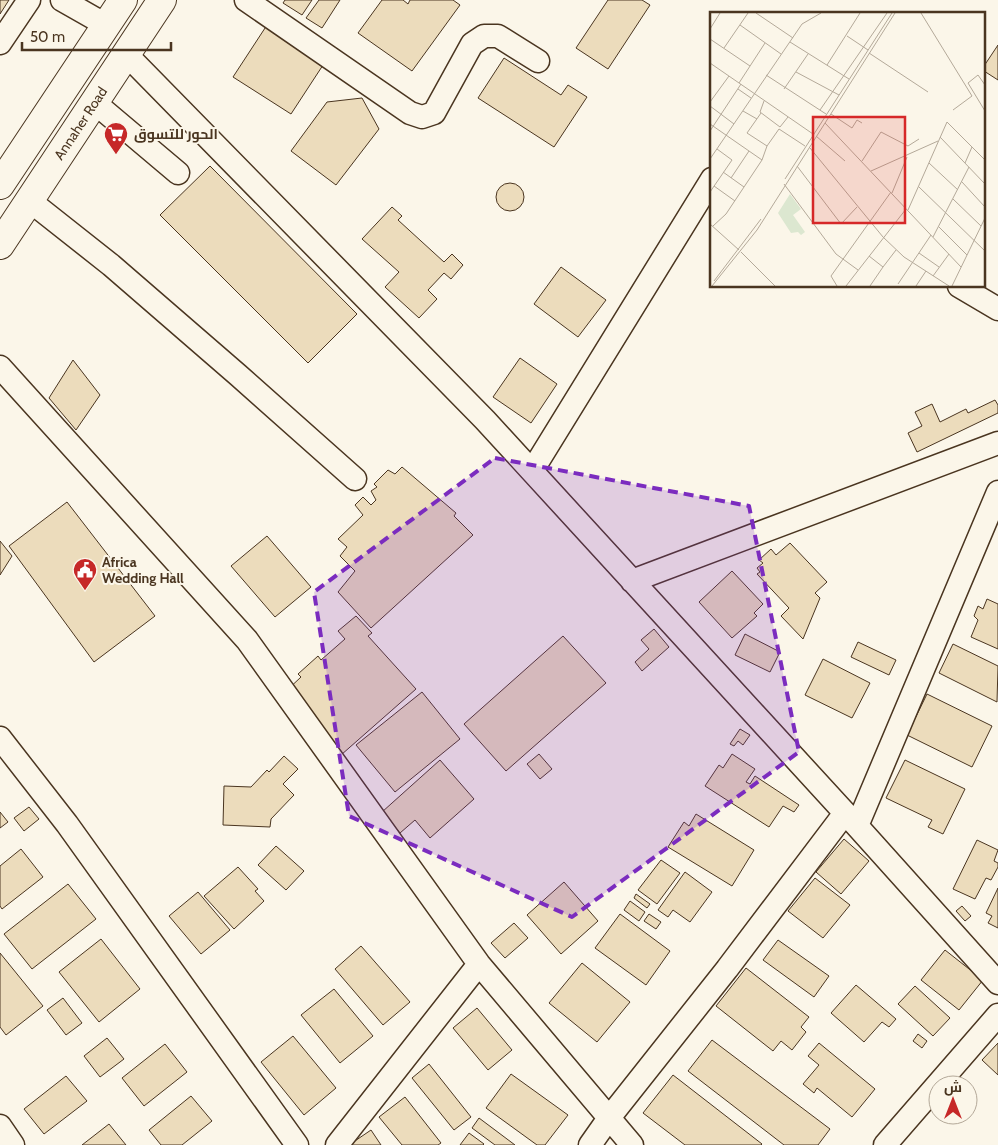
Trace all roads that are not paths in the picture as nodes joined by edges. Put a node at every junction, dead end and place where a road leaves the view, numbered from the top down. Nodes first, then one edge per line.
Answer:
1 (29, 0) edge
2 (62, 0) edge
3 (123, 0) edge
4 (162, 0) edge
5 (246, 0) edge
6 (106, 25) junction
7 (0, 43) edge
8 (126, 54) junction
9 (538, 61) dead end
10 (95, 103) junction
11 (32, 139) junction
12 (0, 153) edge
13 (178, 173) dead end
14 (710, 182) edge
15 (1, 183) edge
16 (30, 201) junction
17 (0, 245) edge
18 (963, 288) edge
19 (998, 308) edge
20 (0, 367) edge
21 (998, 443) edge
22 (532, 471) junction
23 (355, 479) dead end
24 (998, 492) edge
25 (632, 581) junction
26 (0, 738) edge
27 (851, 819) junction
28 (479, 964) junction
29 (998, 983) edge
30 (998, 1015) edge
31 (609, 1118) junction
32 (0, 1126) edge
33 (13, 1145) edge
34 (297, 1145) edge
35 (337, 1145) edge
36 (590, 1145) edge
37 (632, 1145) edge
38 (885, 1145) edge

1 - 7 street
2 - 6 street
3 - 6 main road
4 - 8 main road, Annaher Road
5 - 9 street
6 - 11 main road
8 - 10 main road, Annaher Road
8 - 22 street
10 - 13 street
10 - 16 main road, Annaher Road
11 - 12 main road
11 - 15 main road
14 - 22 street
16 - 17 main road, Annaher Road
16 - 23 street
18 - 19 street
20 - 28 street
21 - 25 street
22 - 25 street
24 - 27 street
25 - 27 street
26 - 34 street
27 - 29 street
27 - 31 street
28 - 31 street
28 - 35 street
30 - 38 street
31 - 36 street
31 - 37 street
32 - 33 street

